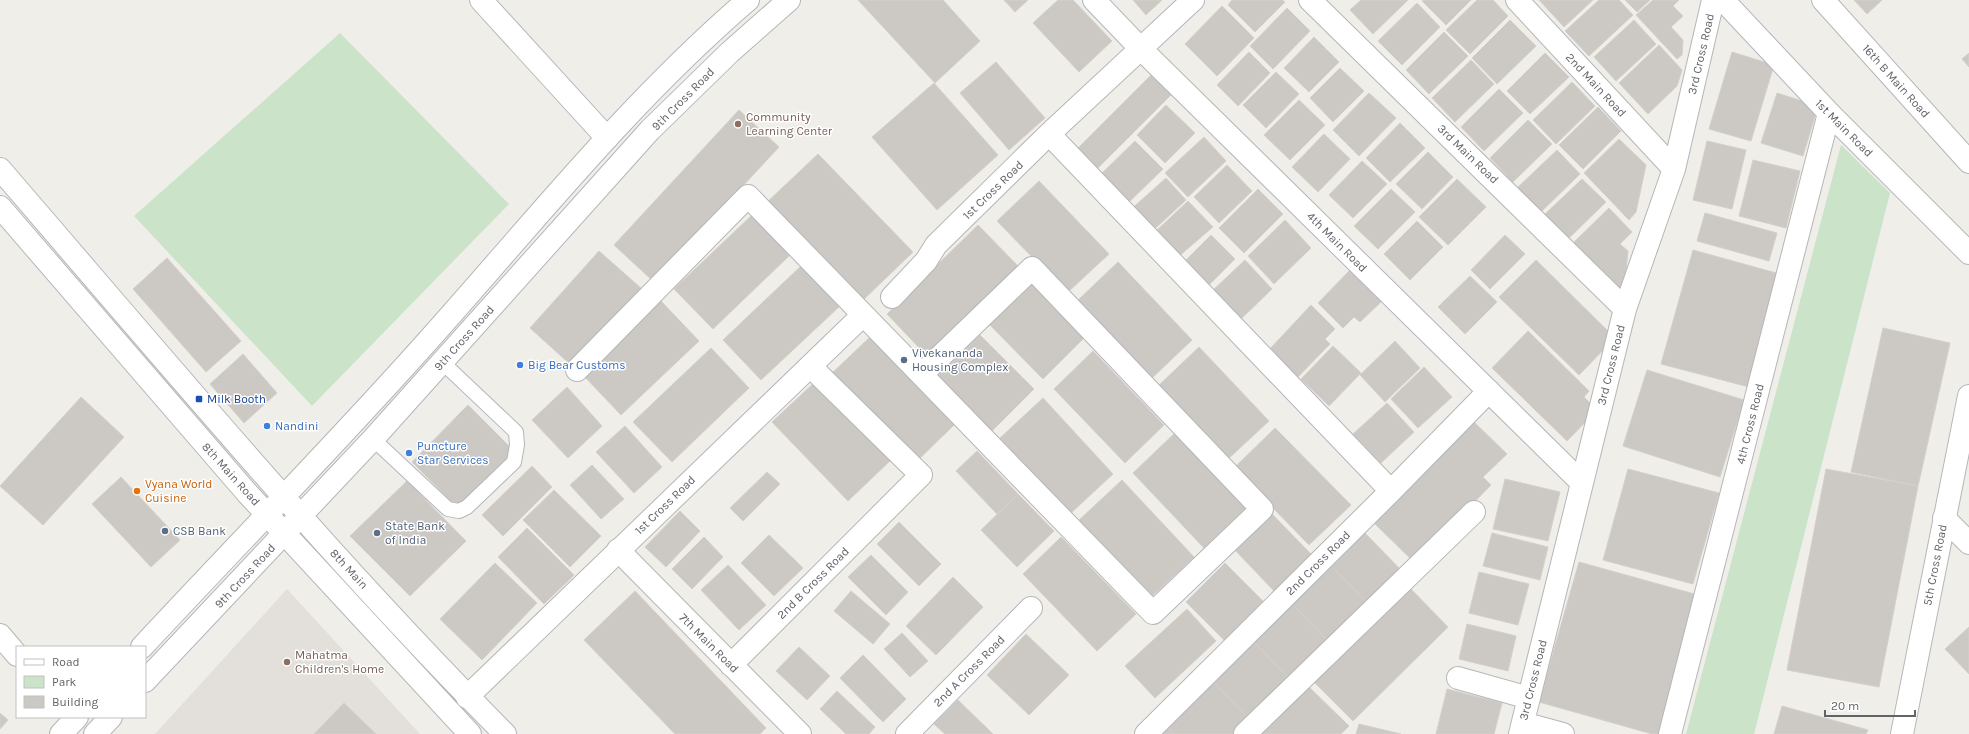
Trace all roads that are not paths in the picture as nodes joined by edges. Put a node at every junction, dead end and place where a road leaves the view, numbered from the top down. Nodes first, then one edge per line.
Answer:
1 (481, 0) edge
2 (748, 0) edge
3 (789, 0) edge
4 (1094, 0) edge
5 (1193, 0) edge
6 (1310, 0) edge
7 (1517, 0) edge
8 (1713, 0) edge
9 (1723, 0) edge
10 (1823, 0) edge
11 (1140, 48) junction
12 (1829, 113) junction
13 (1049, 134) junction
14 (607, 138) junction
15 (1969, 162) edge
16 (0, 169) edge
17 (1674, 169) junction
18 (0, 207) edge
19 (1969, 253) edge
20 (892, 297) dead end
21 (1625, 309) junction
22 (864, 315) junction
23 (442, 363) junction
24 (810, 366) junction
25 (577, 370) dead end
26 (922, 374) junction
27 (1489, 391) junction
28 (1969, 396) edge
29 (373, 439) junction
30 (1582, 483) junction
31 (1391, 491) junction
32 (284, 496) junction
33 (1474, 512) dead end
34 (267, 515) junction
35 (302, 516) junction
36 (1944, 518) junction
37 (285, 534) junction
38 (1969, 543) edge
39 (618, 550) junction
40 (1031, 608) dead end
41 (0, 635) edge
42 (143, 646) edge
43 (16, 654) edge
44 (731, 665) junction
45 (1458, 678) dead end
46 (146, 680) edge
47 (467, 697) junction
48 (1529, 698) junction
49 (110, 718) edge
50 (1522, 728) edge
51 (95, 734) edge
52 (470, 734) edge
53 (505, 734) edge
54 (800, 734) edge
55 (907, 734) edge
56 (1146, 734) edge
57 (1245, 734) edge
58 (1563, 734) edge
59 (1670, 734) edge
60 (1902, 734) edge

1 - 14 street
2 - 14 street, 9th Cross Road
3 - 23 street, 9th Cross Road
4 - 11 street, 4th Main Road
5 - 11 street, 1st Cross Road
6 - 21 street, 3rd Main Road
7 - 17 street, 2nd Main Road
8 - 17 street, 3rd Cross Road
9 - 12 street, 1st Main Road
10 - 15 street, 16th B Main Road
11 - 13 street, 1st Cross Road
11 - 27 street, 4th Main Road
12 - 19 street, 1st Main Road
12 - 59 street, 4th Cross Road
13 - 20 street, 1st Cross Road
13 - 31 street
14 - 32 street, 9th Cross Road
16 - 32 street, 8th Main
17 - 21 street, 3rd Cross Road
18 - 34 street, 8th Main Road
21 - 30 street, 3rd Cross Road
22 - 24 street, 1st Cross Road
22 - 25 street
22 - 26 street
23 - 29 street, 9th Cross Road
23 - 29 lane
24 - 39 street, 1st Cross Road
24 - 44 street, 2nd B Cross Road
26 - 26 street
27 - 30 street, 4th Main Road
27 - 31 street, 2nd Cross Road
28 - 36 street, 5th Cross Road
29 - 35 street, 9th Cross Road
30 - 48 street, 3rd Cross Road
31 - 56 street, 2nd Cross Road
32 - 34 street, 9th Cross Road
32 - 35 street, 8th Main
33 - 57 street
34 - 37 street, 8th Main Road
34 - 42 street, 9th Cross Road
35 - 37 street, 9th Cross Road
35 - 47 street, 8th Main
36 - 38 street
36 - 60 street, 5th Cross Road
37 - 46 street, 9th Cross Road
37 - 52 street, 8th Main Road
39 - 44 street, 7th Main Road
39 - 47 street, 1st Cross Road
40 - 55 street, 2nd A Cross Road
41 - 43 street
44 - 54 street, 7th Main Road
45 - 48 street
47 - 53 street, 8th Main
48 - 50 street, 3rd Cross Road
49 - 51 street
50 - 58 street

